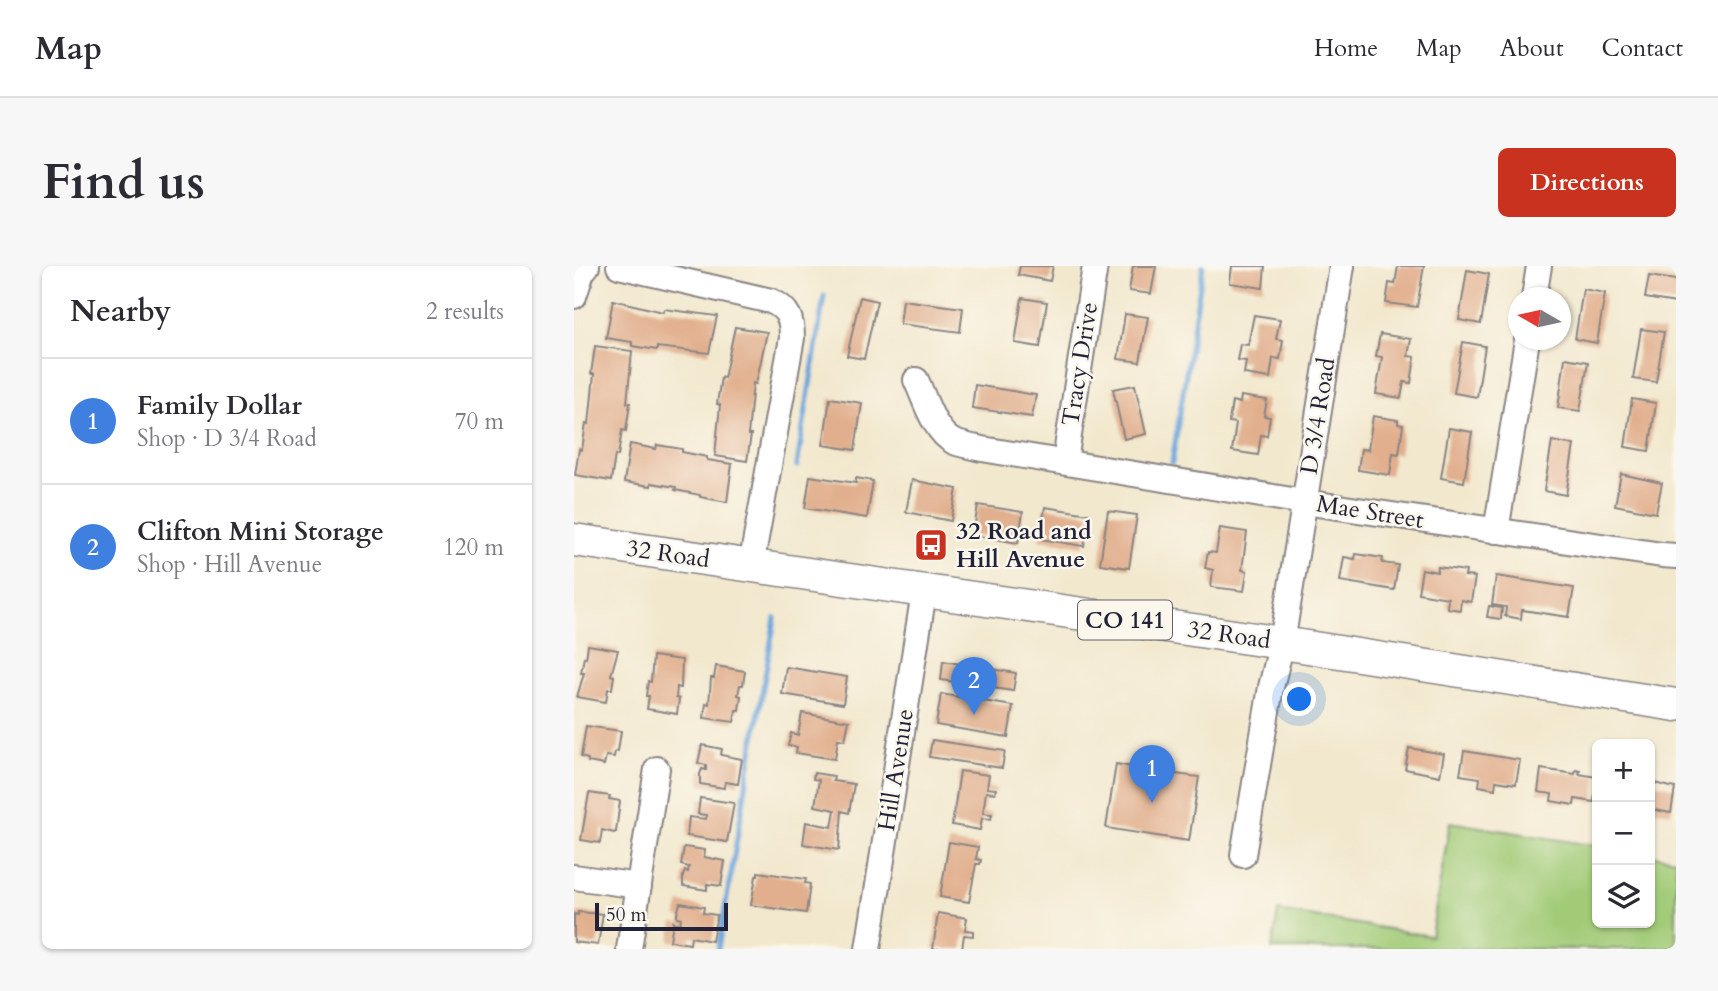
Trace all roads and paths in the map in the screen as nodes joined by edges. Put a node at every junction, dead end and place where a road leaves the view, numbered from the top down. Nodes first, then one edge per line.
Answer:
1 (587, 266) edge
2 (619, 266) edge
3 (1095, 266) edge
4 (1342, 266) edge
5 (1539, 266) edge
6 (1536, 287) edge
7 (574, 296) edge
8 (1525, 350) edge
9 (916, 380) dead end
10 (1065, 461) junction
11 (1304, 502) junction
12 (1496, 531) junction
13 (574, 540) edge
14 (1676, 556) edge
15 (751, 566) junction
16 (924, 592) junction
17 (1282, 643) junction
18 (1676, 705) edge
19 (657, 769) dead end
20 (1243, 855) dead end
21 (574, 877) edge
22 (639, 886) junction
23 (629, 949) edge
24 (868, 949) edge

1 - 7 street
2 - 15 street
3 - 10 street, Tracy Drive
4 - 11 street, D 3/4 Road
5 - 6 street
8 - 12 street
9 - 10 street, Mae Street
10 - 11 street, Mae Street
11 - 12 street, Mae Street
11 - 17 street, D 3/4 Road
12 - 14 street, Mae Street
13 - 15 main road, 32 Road / CO 141
15 - 16 main road, 32 Road / CO 141
16 - 17 main road, 32 Road / CO 141
16 - 24 street, Hill Avenue
17 - 18 main road, 32 Road / CO 141
17 - 20 street, D 3/4 Road
19 - 22 street
21 - 22 street
22 - 23 street

